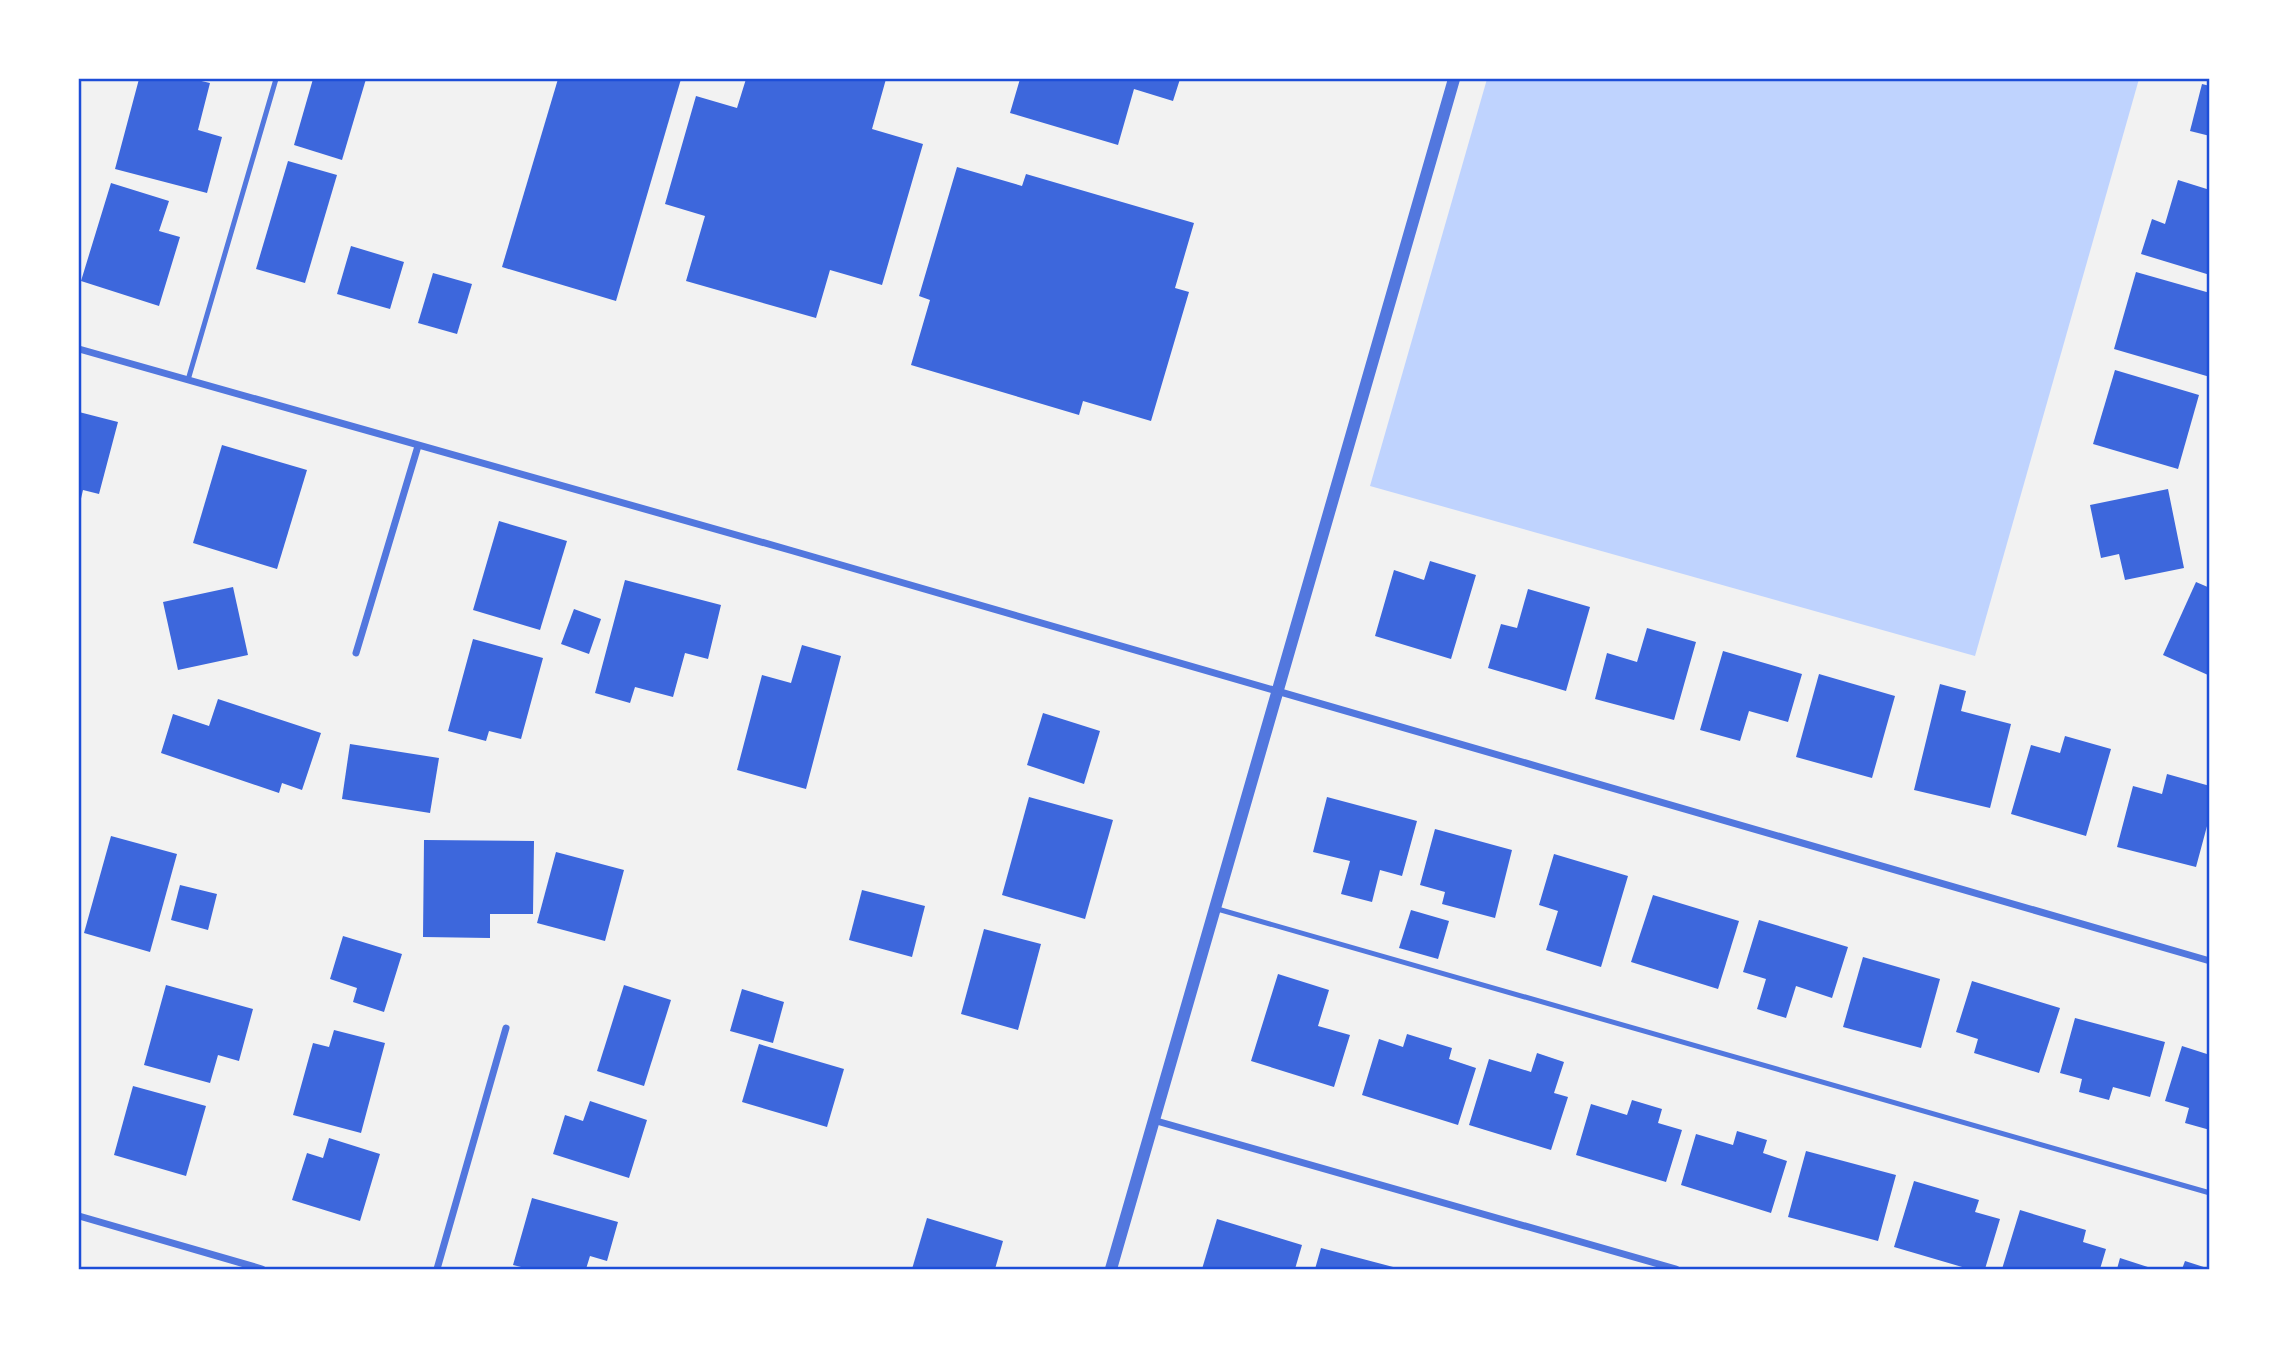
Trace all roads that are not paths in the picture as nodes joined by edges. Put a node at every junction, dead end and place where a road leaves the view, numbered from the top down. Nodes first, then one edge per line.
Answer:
1 (276, 79) edge
2 (1454, 79) edge
3 (79, 349) edge
4 (188, 380) junction
5 (418, 446) junction
6 (356, 653) dead end
7 (1276, 692) junction
8 (1214, 908) junction
9 (2210, 961) edge
10 (506, 1028) dead end
11 (1153, 1120) junction
12 (2210, 1193) edge
13 (79, 1216) edge
14 (262, 1269) edge
15 (437, 1269) edge
16 (1111, 1269) edge
17 (1676, 1269) edge

1 - 4 lane
2 - 7 street
3 - 4 street
4 - 5 street
5 - 6 street
5 - 7 street
7 - 8 street
7 - 9 street
8 - 11 street
8 - 12 lane
10 - 15 street
11 - 16 street
11 - 17 street
13 - 14 street

